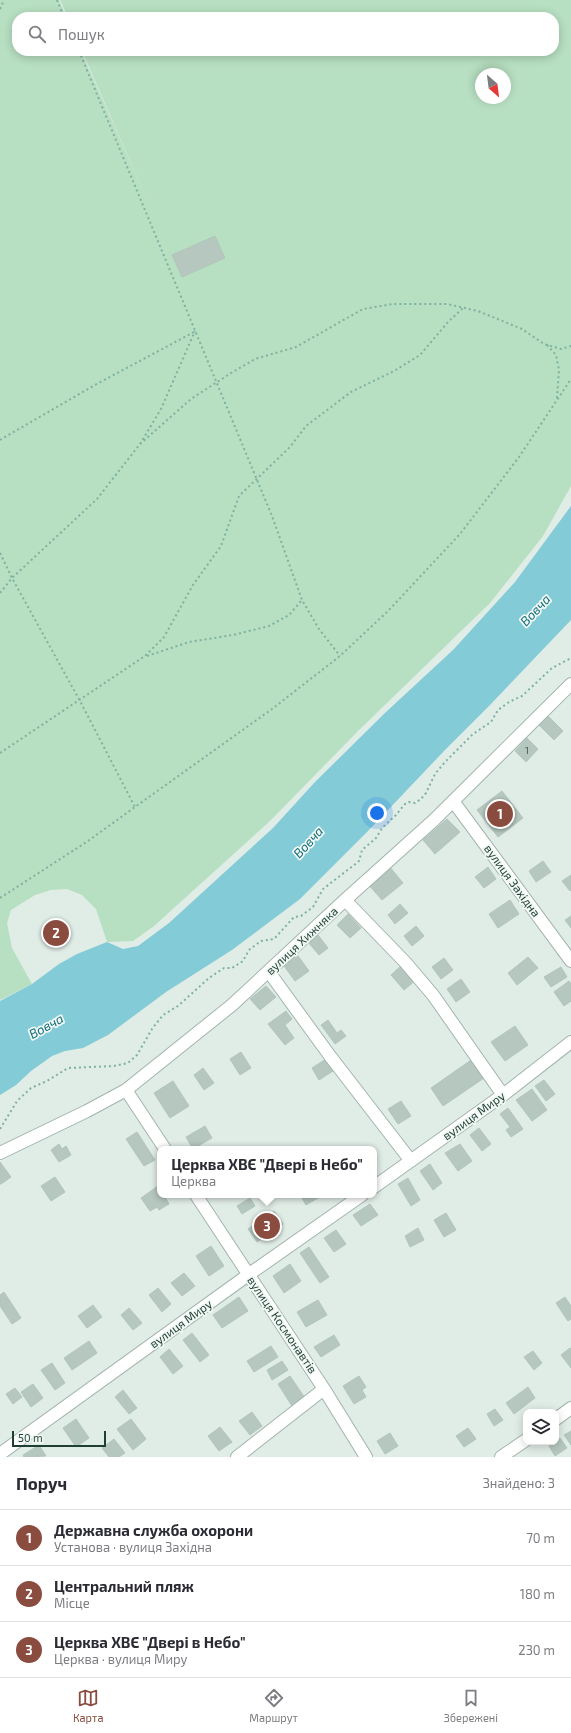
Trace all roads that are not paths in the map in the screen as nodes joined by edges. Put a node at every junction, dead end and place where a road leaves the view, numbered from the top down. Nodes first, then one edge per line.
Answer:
1 (571, 684) edge
2 (453, 801) junction
3 (345, 900) junction
4 (571, 961) edge
5 (269, 972) junction
6 (571, 1042) edge
7 (126, 1090) junction
8 (503, 1095) junction
9 (164, 1146) edge
10 (0, 1153) edge
11 (411, 1161) junction
12 (377, 1185) edge
13 (198, 1198) edge
14 (358, 1198) edge
15 (248, 1275) junction
16 (324, 1389) junction
17 (571, 1408) edge
18 (559, 1417) edge
19 (523, 1443) edge
20 (0, 1454) edge
21 (510, 1455) edge
22 (237, 1457) edge
23 (366, 1457) edge

1 - 2 street, вулиця Хижняка
2 - 3 street, вулиця Хижняка
2 - 4 street, вулиця Західна
3 - 5 street, вулиця Хижняка
3 - 8 street
5 - 7 street, вулиця Хижняка
5 - 11 street
6 - 8 street, вулиця Миру
7 - 9 street
7 - 10 street, вулиця Хижняка
8 - 11 street, вулиця Миру
11 - 12 street, вулиця Миру
13 - 15 street, вулиця Космонавтів
14 - 15 street, вулиця Миру
15 - 16 street, вулиця Космонавтів
15 - 20 street, вулиця Миру
16 - 22 street
16 - 23 street, вулиця Космонавтів
17 - 18 street
19 - 21 street

